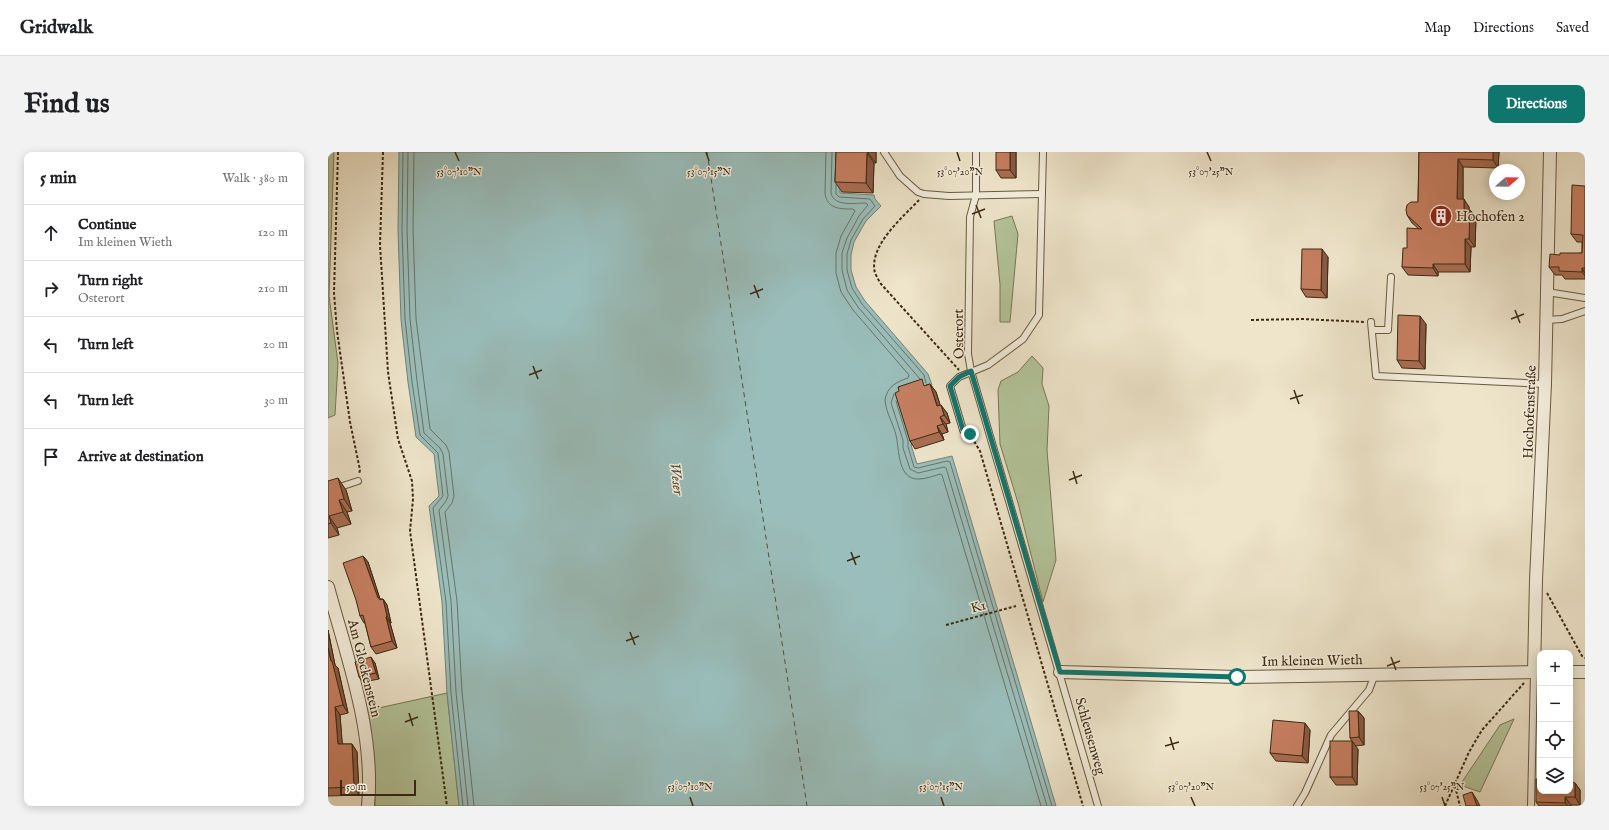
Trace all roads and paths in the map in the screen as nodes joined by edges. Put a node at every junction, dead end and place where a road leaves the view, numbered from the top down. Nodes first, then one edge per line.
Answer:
1 (338, 152) edge
2 (383, 152) edge
3 (884, 152) edge
4 (976, 152) edge
5 (1043, 152) edge
6 (1550, 152) edge
7 (924, 194) junction
8 (1042, 194) junction
9 (976, 195) junction
10 (1391, 278) dead end
11 (1546, 292) junction
12 (1585, 298) edge
13 (1585, 311) edge
14 (1251, 320) dead end
15 (1546, 320) junction
16 (1371, 322) joint
17 (1372, 330) junction
18 (971, 371) junction
19 (1545, 384) junction
20 (963, 430) joint
21 (358, 481) joint
22 (328, 490) edge
23 (1536, 580) junction
24 (328, 587) edge
25 (1016, 606) dead end
26 (946, 625) dead end
27 (1585, 658) edge
28 (1060, 672) junction
29 (1537, 672) edge
30 (1573, 672) edge
31 (1585, 672) edge
32 (1375, 674) junction
33 (1454, 786) junction
34 (368, 806) edge
35 (447, 806) edge
36 (1083, 806) edge
37 (1098, 806) edge
38 (1297, 806) edge
39 (1445, 806) edge
40 (1460, 806) edge
41 (1531, 806) edge

1 - 21 path
2 - 35 path
3 - 7 lane
4 - 9 lane, Osterort
5 - 8 lane
6 - 11 street, Hochofenstraße
7 - 9 lane
7 - 18 path
8 - 9 lane
8 - 18 lane
9 - 18 lane, Osterort
10 - 17 lane
11 - 12 lane
11 - 15 street, Hochofenstraße
13 - 15 lane
14 - 16 path
15 - 19 street, Hochofenstraße
16 - 17 lane
17 - 19 lane
18 - 20 lane
18 - 28 lane, Osterort
19 - 23 street, Hochofenstraße
20 - 36 path
21 - 22 lane
23 - 27 path
23 - 29 street, Hochofenstraße
24 - 34 street, Am Glockenstein
25 - 26 path, K1
28 - 32 street, Im kleinen Wieth
28 - 37 lane, Schleusenweg
29 - 32 street, Im kleinen Wieth
29 - 33 path
29 - 41 lane
30 - 31 street
32 - 38 lane
33 - 39 path
33 - 40 path

